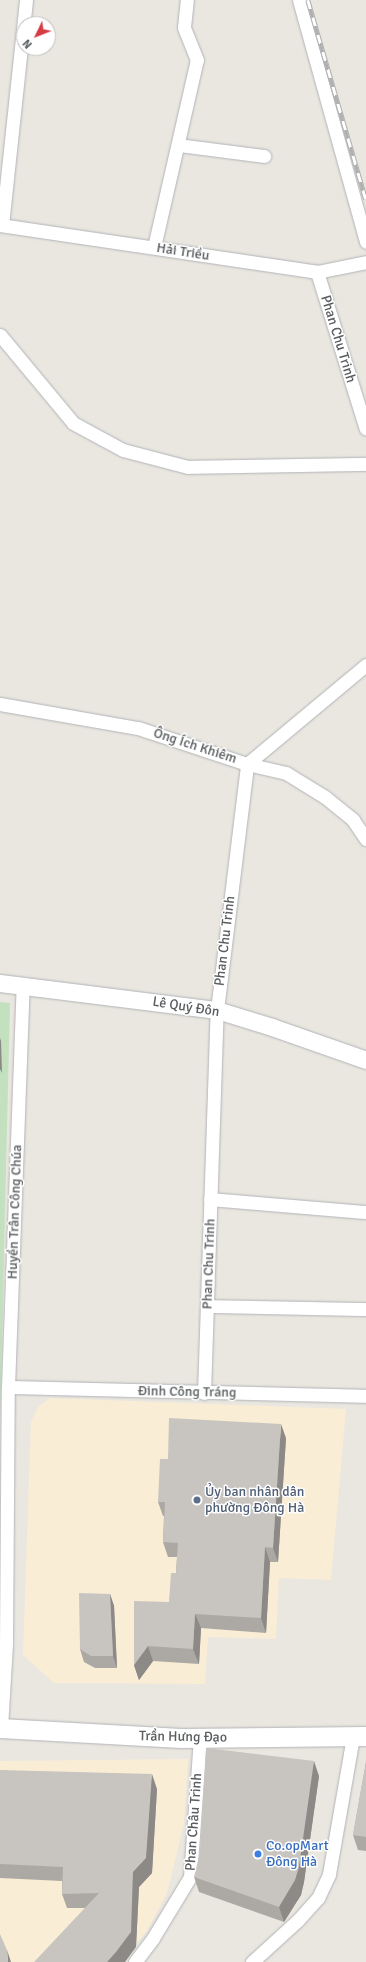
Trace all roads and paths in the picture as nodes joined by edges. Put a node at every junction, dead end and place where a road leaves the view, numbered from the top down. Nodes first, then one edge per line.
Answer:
1 (26, 0) edge
2 (187, 0) edge
3 (299, 0) edge
4 (178, 145) junction
5 (264, 156) dead end
6 (1, 225) edge
7 (366, 242) edge
8 (154, 247) junction
9 (366, 262) edge
10 (317, 272) junction
11 (0, 335) edge
12 (366, 429) edge
13 (366, 464) edge
14 (366, 665) edge
15 (0, 704) edge
16 (248, 764) junction
17 (366, 839) edge
18 (0, 983) edge
19 (23, 985) junction
20 (217, 1010) junction
21 (366, 1060) edge
22 (210, 1199) junction
23 (366, 1212) edge
24 (208, 1306) junction
25 (366, 1309) edge
26 (8, 1387) junction
27 (204, 1393) junction
28 (366, 1396) edge
29 (0, 1728) edge
30 (359, 1736) edge
31 (200, 1738) junction
32 (135, 1962) edge
33 (252, 1962) edge

1 - 6 street
2 - 4 street
3 - 7 street
4 - 5 street
4 - 8 street
6 - 8 street, Hải Triều
8 - 10 street, Hải Triều
9 - 10 street, Hải Triều
10 - 12 street, Phan Chu Trinh
11 - 13 street
14 - 16 street
15 - 16 street, Ông Ích Khiêm
16 - 17 street, Ông Ích Khiêm
16 - 20 street, Phan Chu Trinh
18 - 19 street, Lê Quý Đôn
19 - 20 street, Lê Quý Đôn
19 - 26 street, Huyền Trân Công Chúa
20 - 21 street, Lê Quý Đôn
20 - 22 street, Phan Chu Trinh
22 - 23 street
22 - 24 street, Phan Chu Trinh
24 - 25 street
24 - 27 street, Phan Chu Trinh
26 - 27 street, Đinh Công Tráng
26 - 29 street, Huyền Trân Công Chúa
27 - 28 street, Đinh Công Tráng
29 - 31 main road, Trần Hưng Đạo
30 - 31 main road, Trần Hưng Đạo
30 - 33 street
31 - 32 street, Phan Châu Trinh

